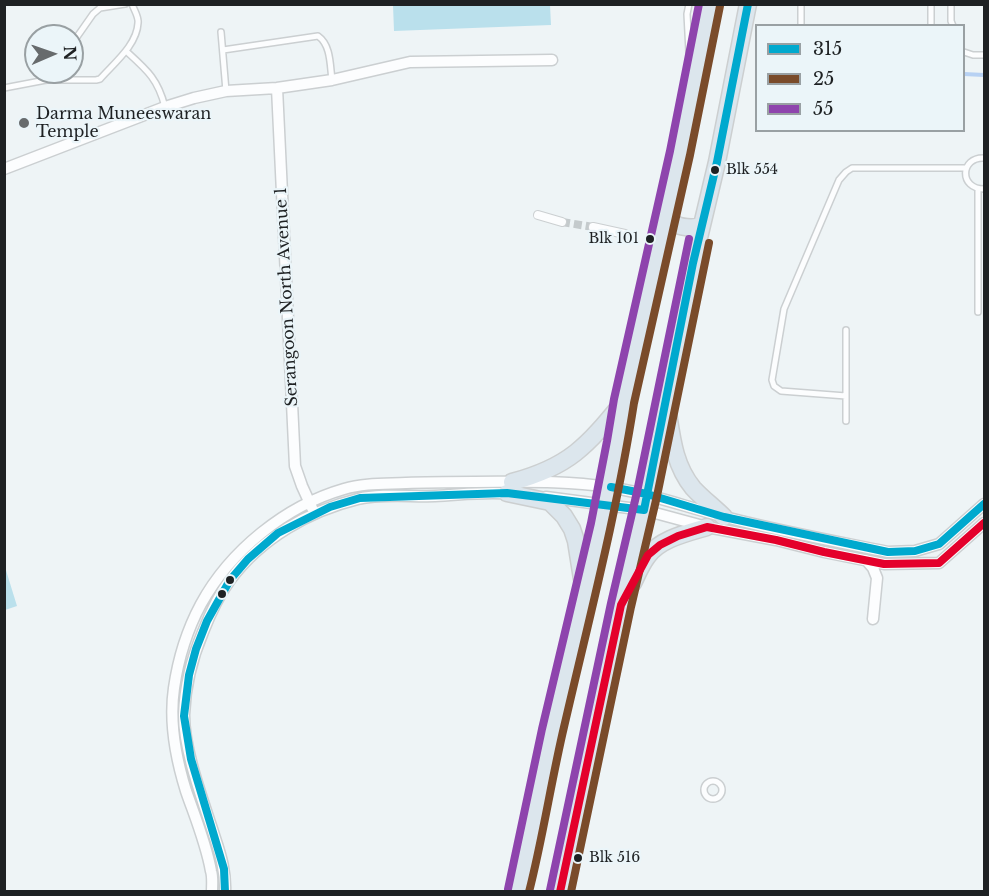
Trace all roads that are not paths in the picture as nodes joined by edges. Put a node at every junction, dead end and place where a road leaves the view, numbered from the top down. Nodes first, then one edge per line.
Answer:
1 (125, 4) edge
2 (132, 4) edge
3 (689, 4) edge
4 (710, 4) edge
5 (748, 4) edge
6 (801, 4) edge
7 (931, 4) edge
8 (951, 4) edge
9 (801, 24) edge
10 (931, 24) edge
11 (952, 24) edge
12 (84, 27) edge
13 (221, 32) dead end
14 (223, 50) junction
15 (126, 51) junction
16 (965, 53) edge
17 (984, 55) edge
18 (552, 60) dead end
19 (84, 80) edge
20 (332, 80) junction
21 (25, 84) edge
22 (4, 88) edge
23 (277, 88) junction
24 (226, 91) junction
25 (691, 100) junction
26 (165, 107) junction
27 (984, 158) edge
28 (966, 168) junction
29 (4, 169) edge
30 (981, 189) edge
31 (666, 213) junction
32 (538, 215) dead end
33 (562, 222) tunnel mouth
34 (702, 225) junction
35 (593, 227) tunnel mouth
36 (625, 234) dead end
37 (978, 312) dead end
38 (846, 330) dead end
39 (846, 396) junction
40 (667, 400) junction
41 (624, 401) junction
42 (846, 422) dead end
43 (510, 487) junction
44 (608, 487) junction
45 (645, 502) junction
46 (309, 503) junction
47 (604, 504) junction
48 (984, 504) edge
49 (314, 514) junction
50 (724, 517) junction
51 (984, 523) edge
52 (707, 527) junction
53 (866, 560) junction
54 (584, 601) junction
55 (621, 605) junction
56 (873, 619) dead end
57 (179, 716) junction
58 (194, 770) junction
59 (181, 773) junction
60 (212, 891) edge
61 (225, 891) edge
62 (518, 891) edge
63 (560, 891) edge

1 - 12 lane
2 - 15 lane
3 - 25 lane
4 - 25 highway
5 - 34 highway
6 - 9 lane
7 - 10 lane
8 - 11 lane
13 - 14 lane
14 - 20 lane
14 - 24 lane
15 - 19 lane
15 - 26 lane
16 - 17 lane
18 - 20 street
20 - 23 street
21 - 22 lane
23 - 24 street
23 - 46 street, Serangoon North Avenue 1
24 - 26 street
25 - 31 highway
26 - 29 street
27 - 28 lane
28 - 30 lane
28 - 39 lane
30 - 37 lane
31 - 34 highway
31 - 41 highway
32 - 33 street
34 - 40 highway
35 - 36 street
38 - 39 lane
39 - 42 lane
40 - 45 highway
40 - 50 highway
41 - 43 highway
41 - 44 highway
43 - 44 street
43 - 46 street
43 - 47 street
43 - 49 street
43 - 54 highway
44 - 45 street
44 - 47 highway
45 - 47 street
45 - 50 street
45 - 52 street
45 - 55 highway
46 - 49 street, Serangoon North Avenue 1
46 - 57 street
47 - 54 highway
48 - 50 street
49 - 57 street
51 - 53 street
52 - 53 street
52 - 55 highway
53 - 56 street
54 - 62 highway
55 - 63 highway
57 - 58 street
57 - 59 street
58 - 59 street
58 - 61 street
59 - 60 street

